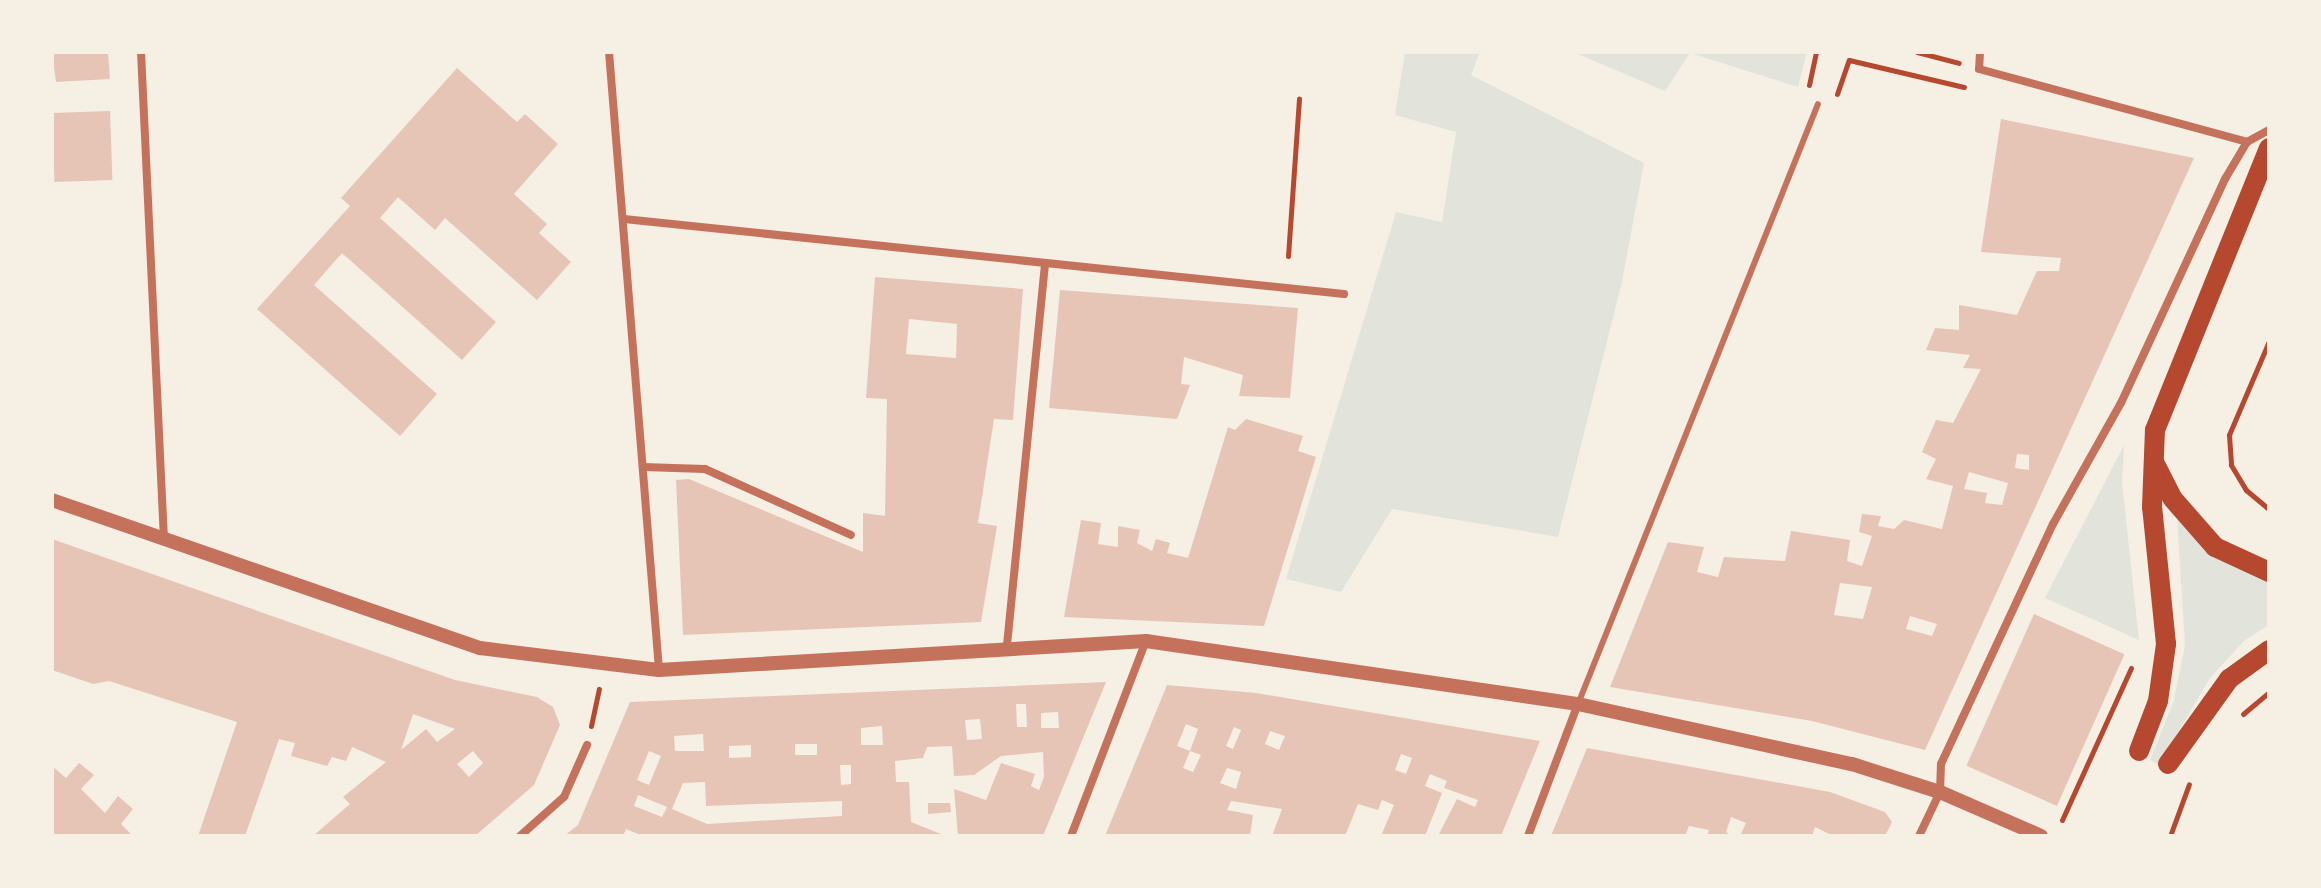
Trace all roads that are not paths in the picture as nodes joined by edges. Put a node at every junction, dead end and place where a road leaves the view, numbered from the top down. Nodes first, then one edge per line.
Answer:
1 (141, 52) edge
2 (609, 52) edge
3 (1980, 52) edge
4 (1818, 104) dead end
5 (2269, 130) edge
6 (2247, 142) junction
7 (2269, 148) edge
8 (624, 219) junction
9 (1045, 264) junction
10 (1344, 294) dead end
11 (2152, 457) junction
12 (643, 467) junction
13 (52, 500) edge
14 (851, 535) dead end
15 (164, 539) junction
16 (2269, 572) edge
17 (1146, 641) junction
18 (1007, 645) junction
19 (2269, 650) edge
20 (659, 670) junction
21 (1578, 704) junction
22 (587, 745) road end
23 (2139, 751) dead end
24 (2168, 764) dead end
25 (1940, 792) junction
26 (520, 836) edge
27 (1071, 836) edge
28 (1528, 836) edge
29 (1919, 836) edge
30 (2041, 836) edge

1 - 15 street
2 - 8 street
3 - 6 street
4 - 21 lane
5 - 6 street
6 - 25 street
7 - 11 main road
8 - 9 street
8 - 12 street
9 - 10 street
9 - 18 street
11 - 16 main road
11 - 23 main road
12 - 14 street
12 - 20 street
13 - 15 street
15 - 20 street
17 - 18 street
17 - 21 street
17 - 27 street
18 - 20 street
19 - 24 main road
21 - 25 street
21 - 28 street
22 - 26 street
25 - 29 street
25 - 30 street

